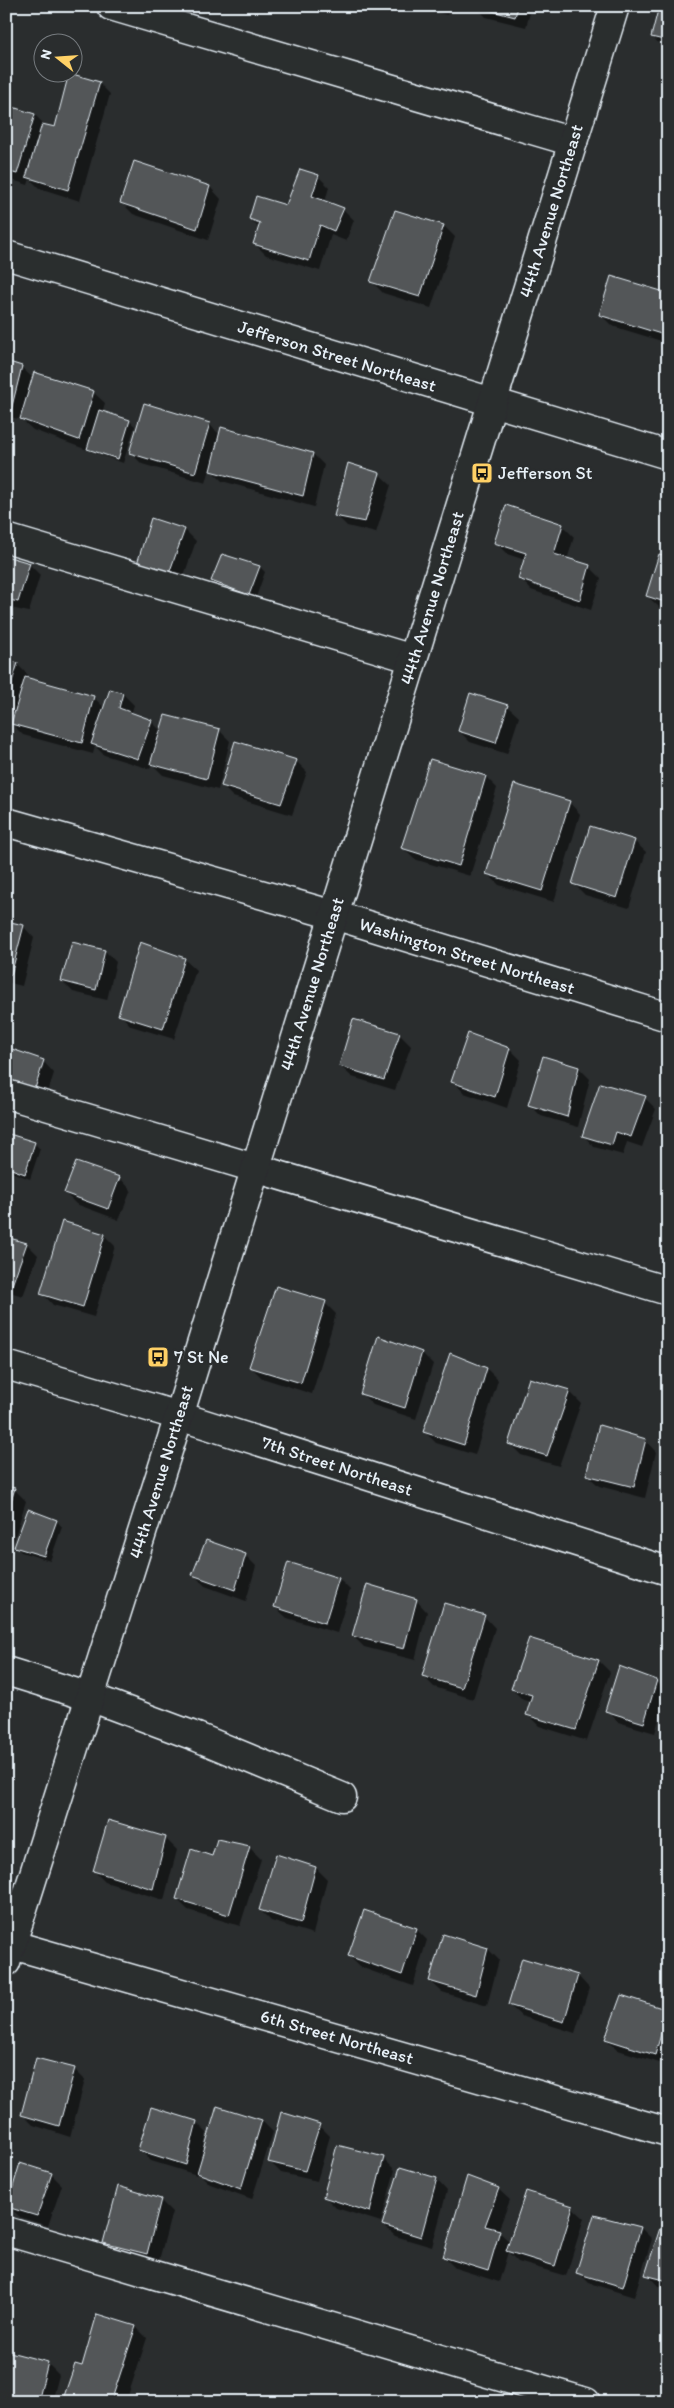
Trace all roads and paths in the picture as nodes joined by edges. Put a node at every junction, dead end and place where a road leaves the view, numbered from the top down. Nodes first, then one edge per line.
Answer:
1 (111, 6) edge
2 (615, 6) edge
3 (573, 142) junction
4 (6, 255) edge
5 (492, 403) junction
6 (668, 455) edge
7 (6, 538) edge
8 (413, 659) junction
9 (6, 822) edge
10 (334, 914) junction
11 (668, 1018) edge
12 (6, 1094) edge
13 (256, 1167) junction
14 (668, 1291) edge
15 (6, 1365) edge
16 (179, 1416) junction
17 (668, 1571) edge
18 (6, 1671) edge
19 (90, 1697) junction
20 (342, 1797) dead end
21 (8, 1950) edge
22 (668, 2132) edge
23 (6, 2231) edge
24 (586, 2402) edge

1 - 3 street
2 - 3 street, 44th Avenue Northeast
3 - 5 street, 44th Avenue Northeast
4 - 5 street, Jefferson Street Northeast
5 - 6 street, Jefferson Street Northeast
5 - 8 street, 44th Avenue Northeast
7 - 8 street
8 - 10 street, 44th Avenue Northeast
9 - 10 street, Washington Street Northeast
10 - 11 street, Washington Street Northeast
10 - 13 street, 44th Avenue Northeast
12 - 13 street
13 - 14 street
13 - 16 street, 44th Avenue Northeast
15 - 16 street, 7th Street Northeast
16 - 17 street, 7th Street Northeast
16 - 19 street, 44th Avenue Northeast
18 - 19 street
19 - 20 street
19 - 21 street, 44th Avenue Northeast
21 - 22 street, 6th Street Northeast
23 - 24 street

